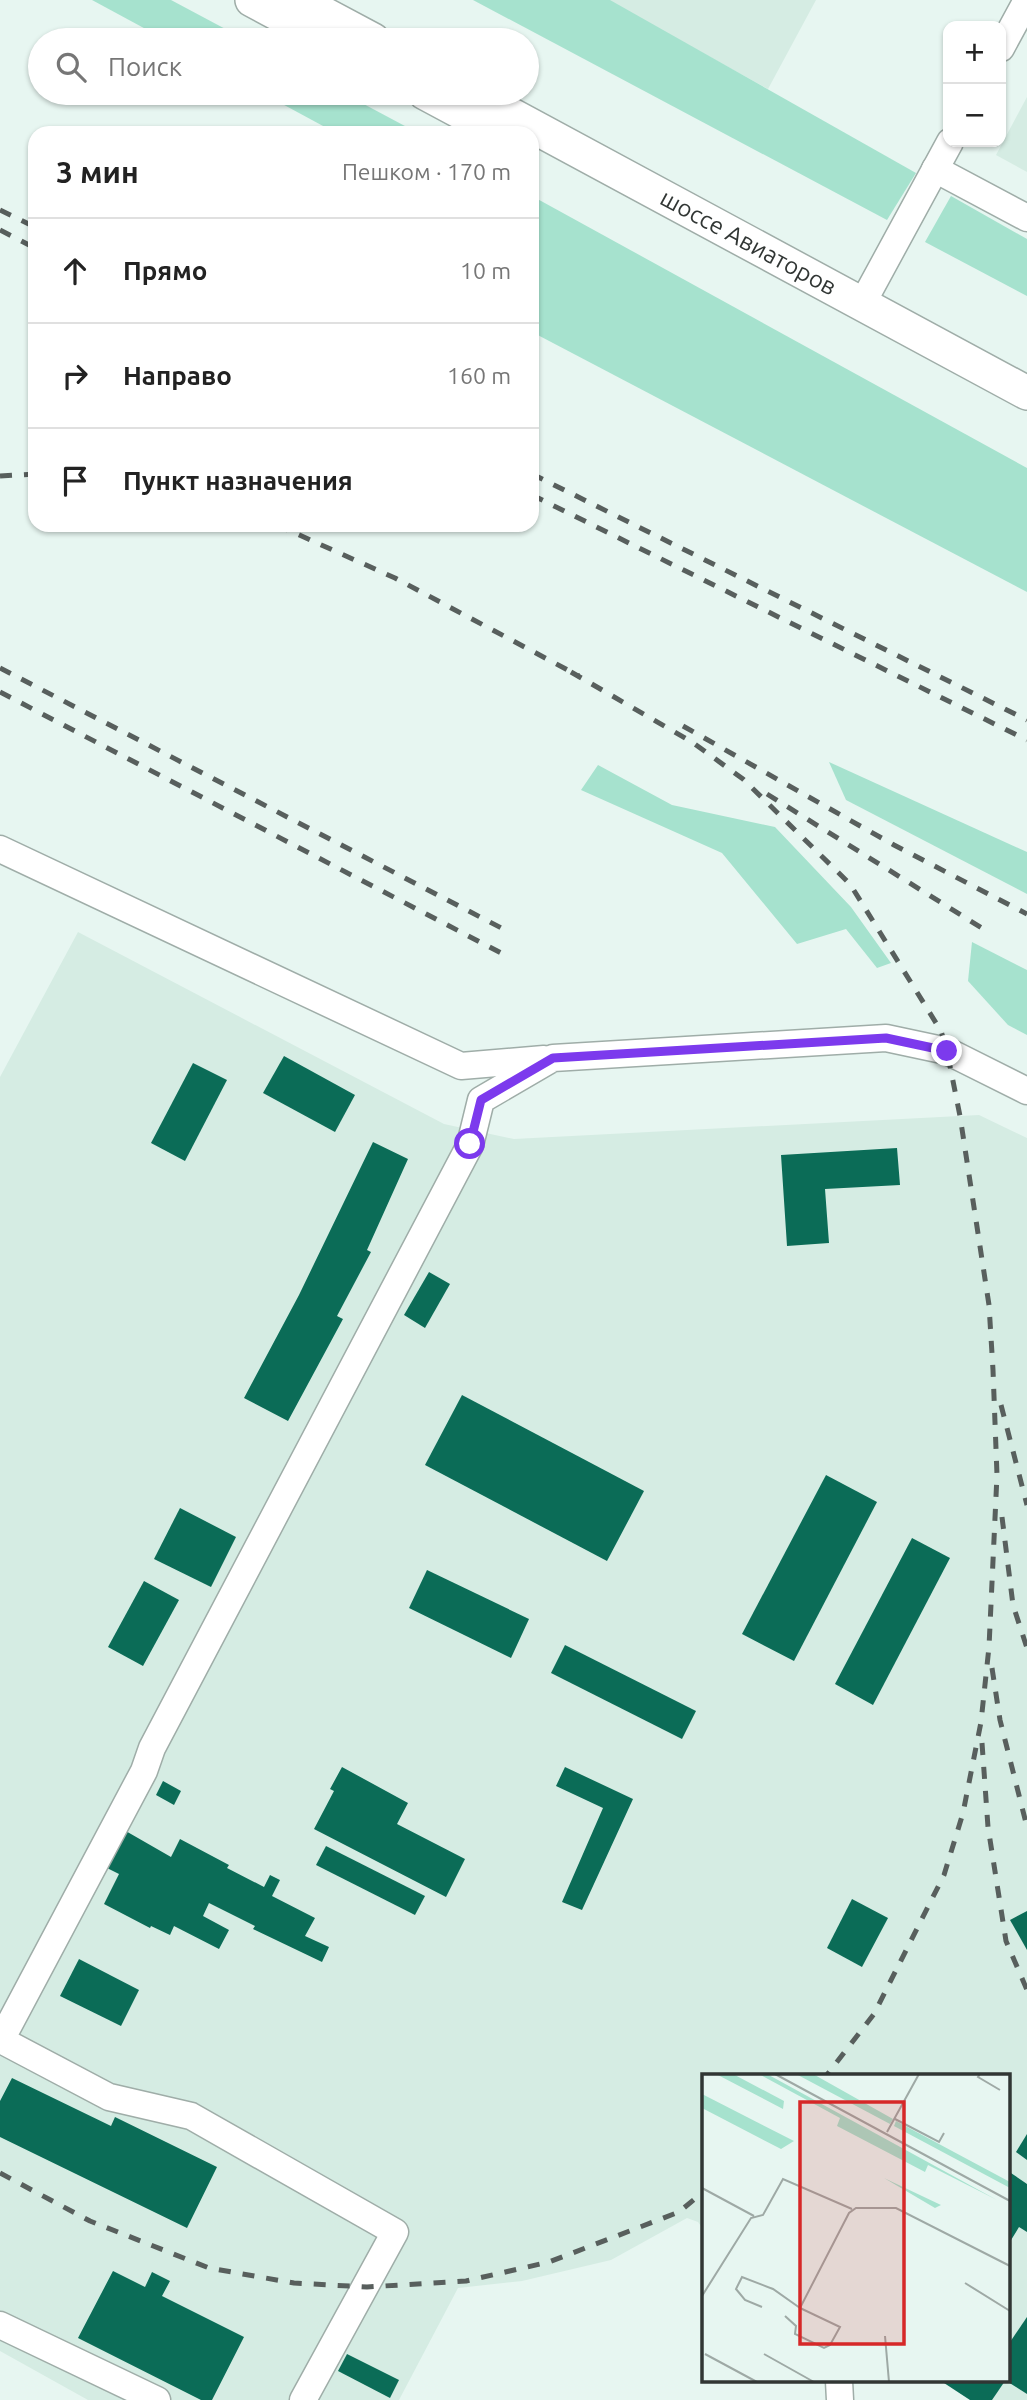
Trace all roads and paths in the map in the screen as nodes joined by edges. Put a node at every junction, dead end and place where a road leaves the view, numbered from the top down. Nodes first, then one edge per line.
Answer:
1 (252, 0) edge
2 (298, 0) edge
3 (1027, 0) edge
4 (304, 28) edge
5 (350, 28) edge
6 (1006, 39) edge
7 (448, 105) edge
8 (493, 105) edge
9 (487, 126) edge
10 (532, 126) edge
11 (539, 130) edge
12 (947, 147) edge
13 (539, 154) edge
14 (935, 169) junction
15 (1024, 210) edge
16 (862, 304) junction
17 (1027, 393) edge
18 (1027, 416) edge
19 (0, 849) edge
20 (553, 1058) junction
21 (1027, 1091) edge
22 (0, 2040) edge
23 (0, 2325) edge
24 (839, 2382) edge
25 (158, 2400) edge
26 (303, 2400) edge
27 (840, 2400) edge

1 - 4 main road
2 - 5 main road
3 - 6 street
7 - 9 main road
8 - 10 main road, шоссе Авиаторов
11 - 16 main road, шоссе Авиаторов
12 - 14 street
13 - 18 main road, шоссе Авиаторов
14 - 15 street
14 - 16 street
16 - 17 main road, шоссе Авиаторов
19 - 20 street
20 - 21 street
20 - 22 street
22 - 26 street
23 - 25 street
24 - 27 street

